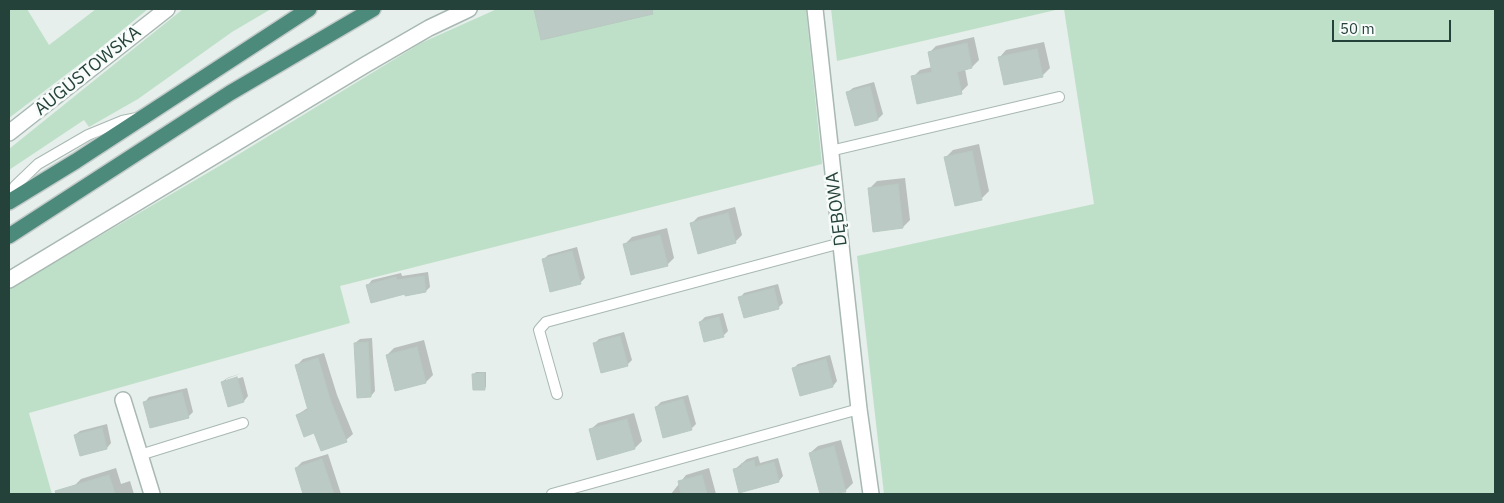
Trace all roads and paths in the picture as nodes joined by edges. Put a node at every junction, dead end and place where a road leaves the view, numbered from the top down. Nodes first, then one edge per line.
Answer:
1 (167, 9) edge
2 (309, 9) edge
3 (373, 9) edge
4 (469, 9) edge
5 (815, 9) edge
6 (1059, 97) dead end
7 (9, 133) edge
8 (830, 151) junction
9 (9, 201) edge
10 (9, 236) edge
11 (841, 243) junction
12 (9, 280) edge
13 (557, 394) dead end
14 (123, 400) dead end
15 (859, 409) junction
16 (243, 423) dead end
17 (140, 455) junction
18 (152, 494) edge
19 (552, 494) edge
20 (871, 494) edge

1 - 7 street, AUGUSTOWSKA
2 - 9 highway
3 - 10 highway
4 - 12 street
5 - 8 street, DĘBOWA
6 - 8 lane
8 - 11 street, DĘBOWA
11 - 13 lane
11 - 15 street, DĘBOWA
14 - 17 street
15 - 19 lane
15 - 20 street, DĘBOWA
16 - 17 lane
17 - 18 street

